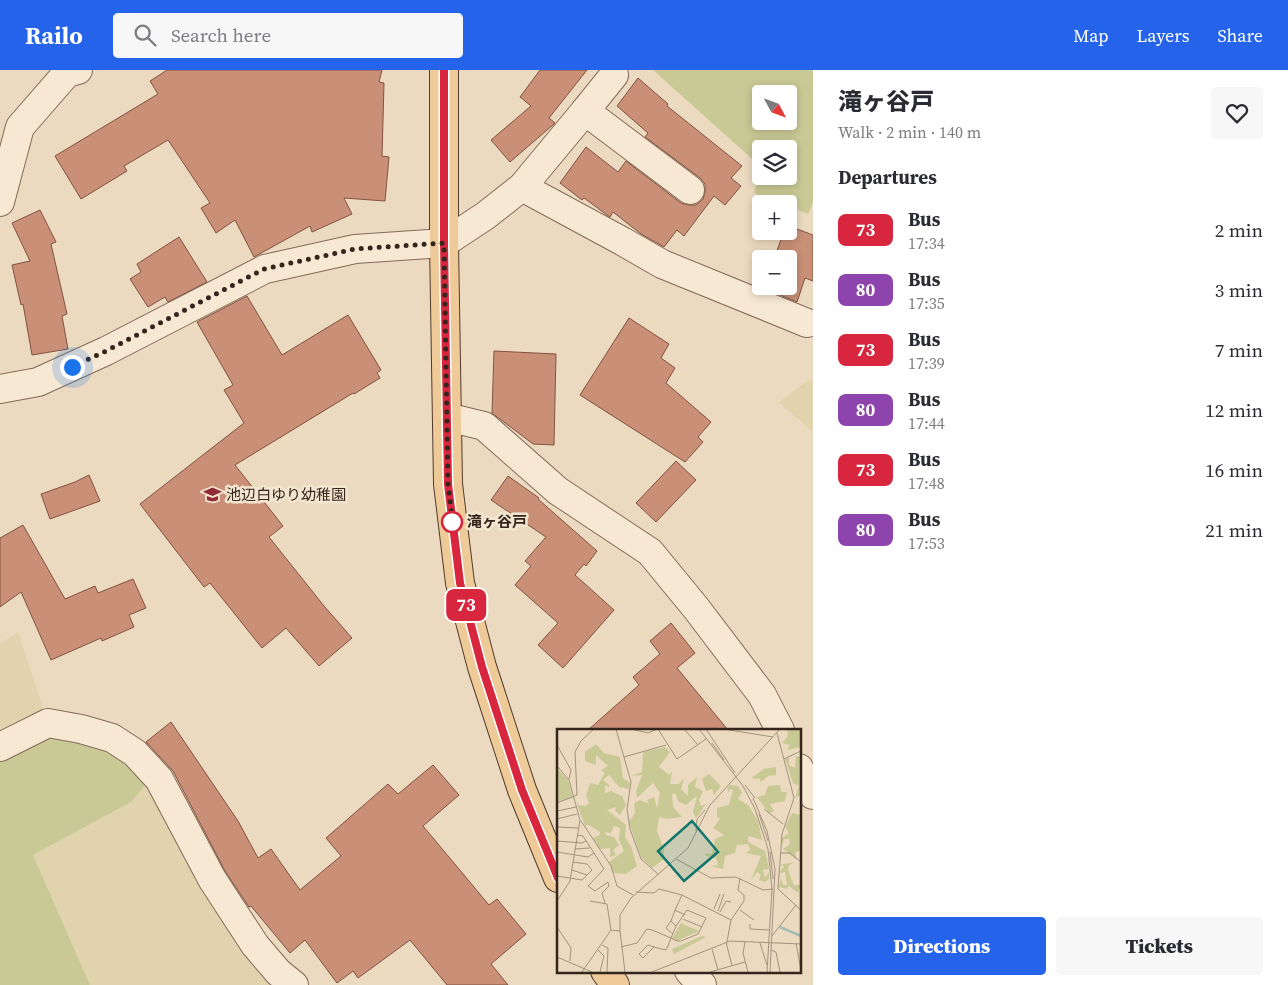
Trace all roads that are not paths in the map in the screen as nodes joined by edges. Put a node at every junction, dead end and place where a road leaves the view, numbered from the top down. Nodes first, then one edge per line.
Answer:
1 (78, 70) edge
2 (444, 70) edge
3 (614, 75) dead end
4 (585, 111) junction
5 (522, 187) junction
6 (690, 190) dead end
7 (0, 202) edge
8 (444, 243) junction
9 (807, 323) dead end
10 (0, 389) edge
11 (447, 417) junction
12 (779, 729) edge
13 (0, 747) edge
14 (801, 772) edge
15 (813, 795) edge
16 (557, 876) edge
17 (598, 972) edge
18 (606, 972) edge
19 (690, 972) edge
20 (294, 985) edge
21 (604, 985) edge
22 (615, 985) edge
23 (702, 985) edge

1 - 7 street
2 - 8 main road
3 - 4 street
4 - 5 street
4 - 6 street
5 - 8 street
5 - 9 street
8 - 10 street
8 - 11 main road
11 - 12 street
11 - 16 main road
13 - 20 street
14 - 15 street
17 - 21 main road
18 - 22 main road
19 - 23 street

